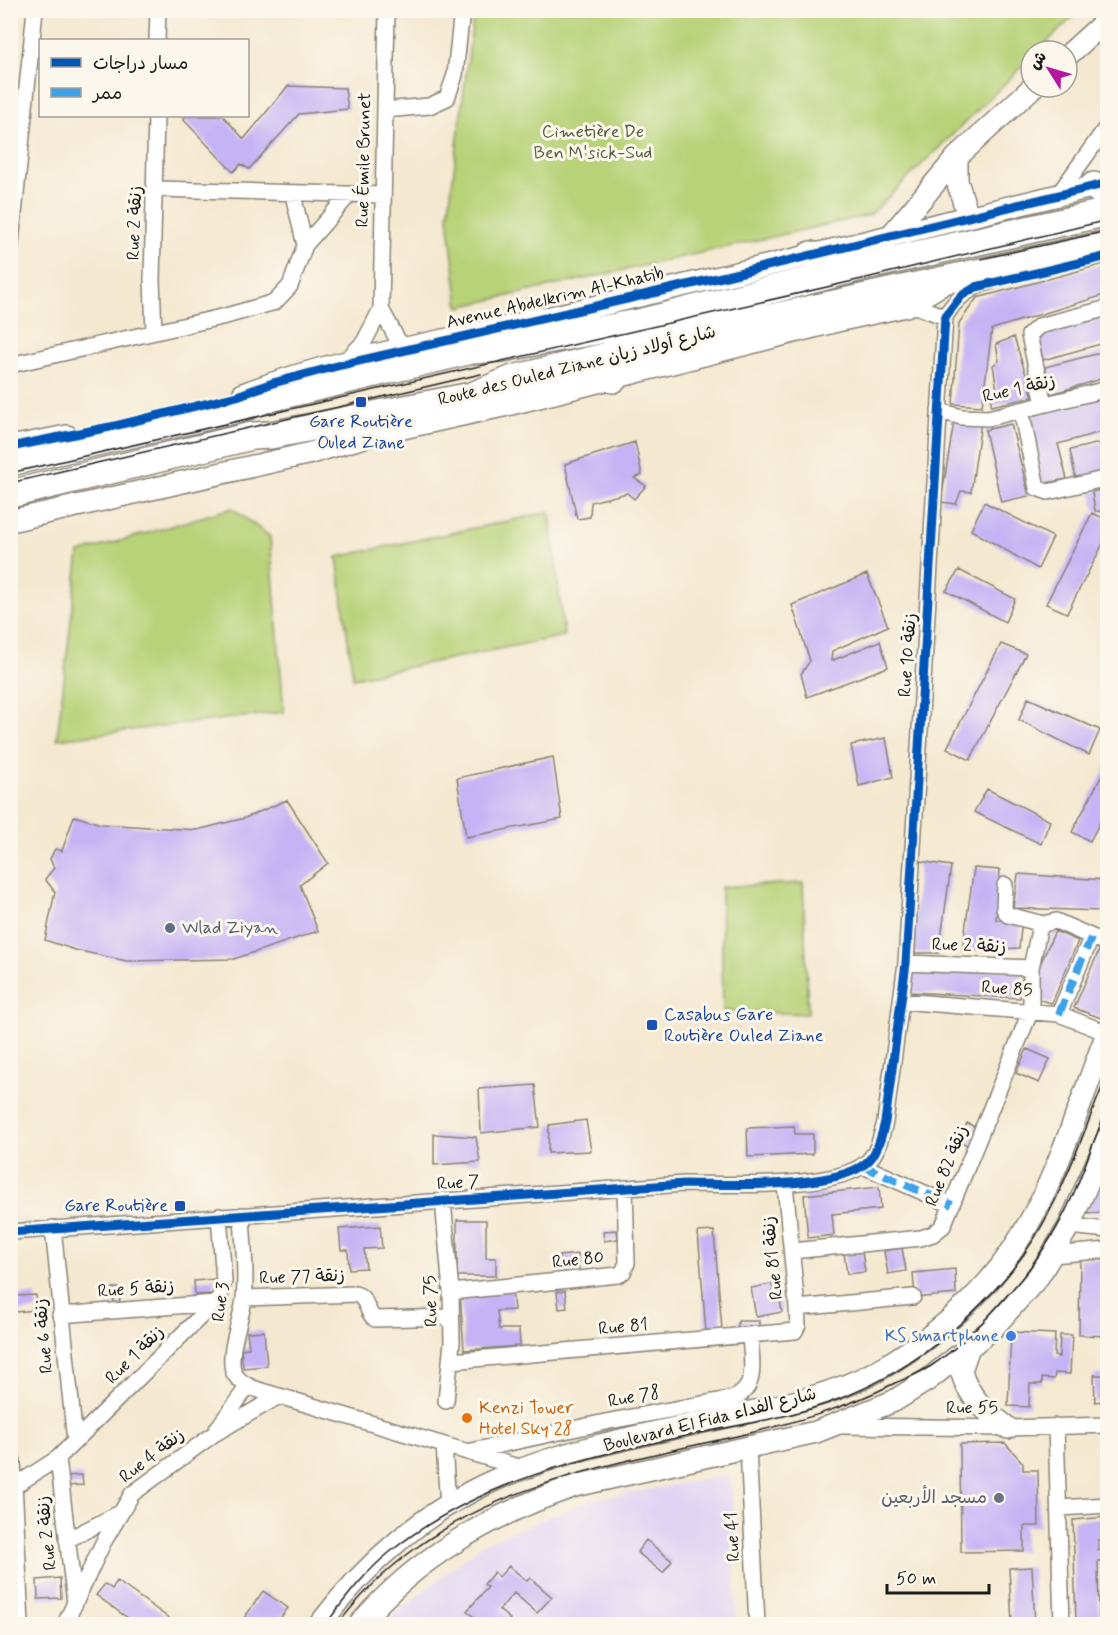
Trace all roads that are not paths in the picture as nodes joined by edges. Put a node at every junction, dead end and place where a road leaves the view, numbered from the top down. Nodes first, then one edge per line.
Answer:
1 (34, 10) edge
2 (158, 10) edge
3 (387, 10) edge
4 (462, 10) edge
5 (1107, 19) edge
6 (157, 39) edge
7 (1079, 45) edge
8 (1021, 99) edge
9 (385, 110) junction
10 (156, 117) edge
11 (1107, 125) edge
12 (957, 157) junction
13 (1103, 188) edge
14 (156, 189) junction
15 (293, 195) junction
16 (383, 195) junction
17 (1058, 195) junction
18 (348, 196) junction
19 (1107, 212) edge
20 (968, 216) junction
21 (892, 234) junction
22 (1107, 244) edge
23 (305, 245) junction
24 (10, 252) edge
25 (811, 255) junction
26 (1107, 256) edge
27 (847, 271) junction
28 (957, 276) junction
29 (906, 306) junction
30 (1107, 308) edge
31 (381, 309) junction
32 (677, 314) junction
33 (945, 316) junction
34 (529, 322) junction
35 (154, 332) junction
36 (647, 347) junction
37 (406, 349) junction
38 (10, 365) edge
39 (340, 365) junction
40 (613, 379) junction
41 (1107, 388) edge
42 (269, 391) junction
43 (1044, 404) junction
44 (1021, 410) junction
45 (939, 411) junction
46 (10, 447) edge
47 (10, 462) edge
48 (1107, 478) edge
49 (10, 494) edge
50 (10, 521) edge
51 (1005, 885) dead end
52 (1043, 924) junction
53 (1098, 941) edge
54 (906, 963) junction
55 (1031, 968) junction
56 (901, 1001) junction
57 (1032, 1010) junction
58 (1062, 1014) junction
59 (1107, 1032) edge
60 (1107, 1137) edge
61 (862, 1166) junction
62 (785, 1184) junction
63 (625, 1188) junction
64 (444, 1200) junction
65 (952, 1204) junction
66 (242, 1215) junction
67 (219, 1216) junction
68 (1069, 1226) junction
69 (53, 1228) junction
70 (1105, 1230) edge
71 (10, 1232) edge
72 (1104, 1250) edge
73 (792, 1251) junction
74 (1053, 1255) junction
75 (451, 1292) junction
76 (913, 1297) dead end
77 (244, 1298) junction
78 (215, 1303) junction
79 (797, 1308) junction
80 (60, 1314) junction
81 (451, 1317) junction
82 (797, 1329) joint
83 (750, 1336) junction
84 (968, 1350) junction
85 (451, 1361) junction
86 (248, 1386) junction
87 (279, 1396) junction
88 (446, 1401) dead end
89 (1107, 1425) edge
90 (837, 1426) junction
91 (1056, 1426) junction
92 (1008, 1428) junction
93 (560, 1432) junction
94 (214, 1434) junction
95 (75, 1442) junction
96 (444, 1445) junction
97 (748, 1447) junction
98 (472, 1451) junction
99 (567, 1454) junction
100 (58, 1458) junction
101 (10, 1462) edge
102 (525, 1469) junction
103 (11, 1489) edge
104 (1107, 1505) edge
105 (448, 1507) junction
106 (1060, 1508) junction
107 (118, 1514) junction
108 (67, 1540) junction
109 (75, 1604) junction
110 (18, 1624) edge
111 (65, 1624) edge
112 (320, 1624) edge
113 (360, 1624) edge
114 (757, 1624) edge
115 (1062, 1624) edge

1 - 24 street
2 - 6 street
3 - 9 street, Rue Émile Brunet
4 - 9 street
5 - 7 street
8 - 12 street
9 - 16 street, Rue Émile Brunet
10 - 14 street, Rue 2 زنقة
11 - 17 street
12 - 20 street
12 - 21 street
13 - 17 street, Avenue Abdelkrim Al-Khatib
14 - 15 street
14 - 35 street, Rue 2 زنقة
15 - 18 street
15 - 23 street
16 - 18 street
16 - 31 street, Rue Émile Brunet
17 - 20 street, Avenue Abdelkrim Al-Khatib
18 - 23 street
19 - 27 highway, Route des Ouled Ziane شارع أولاد زيان
20 - 21 street, Avenue Abdelkrim Al-Khatib
21 - 25 street, Avenue Abdelkrim Al-Khatib
22 - 28 highway, Route des Ouled Ziane شارع أولاد زيان
23 - 35 street
25 - 27 highway
25 - 34 street, Avenue Abdelkrim Al-Khatib
26 - 33 street
27 - 32 highway, Route des Ouled Ziane شارع أولاد زيان
28 - 29 street
28 - 36 highway, Route des Ouled Ziane شارع أولاد زيان
29 - 33 street
29 - 40 street
30 - 43 street
31 - 37 street
31 - 39 street, Rue Émile Brunet
32 - 34 highway
32 - 42 highway, Route des Ouled Ziane شارع أولاد زيان
33 - 45 street, Rue 10 زنقة
34 - 37 street, Avenue Abdelkrim Al-Khatib
35 - 38 street
36 - 40 highway
36 - 49 highway, Route des Ouled Ziane شارع أولاد زيان
37 - 39 street, Avenue Abdelkrim Al-Khatib
39 - 42 street, Avenue Abdelkrim Al-Khatib
40 - 50 street
41 - 43 street, Rue 1 زنقة
42 - 46 street, Avenue Abdelkrim Al-Khatib
42 - 47 highway, Route des Ouled Ziane شارع أولاد زيان
43 - 44 street, Rue 1 زنقة
44 - 45 street, Rue 1 زنقة
44 - 48 street
45 - 54 street, Rue 10 زنقة
51 - 52 street
52 - 53 street
52 - 55 street
53 - 58 street
54 - 55 street, Rue 2 زنقة
54 - 56 street, Rue 10 زنقة
55 - 57 street
56 - 57 street, Rue 85
56 - 61 street, Rue 10 زنقة
57 - 58 street, Rue 85
57 - 65 street, Rue 82 زنقة
58 - 59 street, Rue 85
59 - 99 street, Boulevard El Fida شارع الفداء
60 - 68 street, Boulevard El Fida شارع الفداء
61 - 62 street, Rue 7
61 - 65 street
62 - 63 street, Rue 7
62 - 73 street, Rue 81 زنقة
63 - 64 street, Rue 7
63 - 75 street, Rue 80
64 - 66 street, Rue 7
64 - 75 street, Rue 75
65 - 73 street, Rue 82 زنقة
66 - 67 street, Rue 7
66 - 77 street, Rue 3
67 - 69 street, Rue 7
67 - 78 street, Rue 1 زنقة
68 - 70 street
68 - 74 street, Boulevard El Fida شارع الفداء
69 - 71 street, Rue 7
69 - 80 street, Rue 6 زنقة
70 - 72 street
72 - 74 street
73 - 79 street, Rue 81 زنقة
74 - 84 street, Boulevard El Fida شارع الفداء
75 - 81 street, Rue 75
76 - 79 street
77 - 81 street, Rue 77 زنقة
77 - 86 street, Rue 3
78 - 80 street, Rue 5 زنقة
78 - 95 street, Rue 1 زنقة
79 - 82 street, Rue 81 زنقة
80 - 95 street, Rue 6 زنقة
81 - 85 street, Rue 75
82 - 83 street, Rue 81
83 - 85 street, Rue 81
83 - 93 street, Rue 78
84 - 90 street, Boulevard El Fida شارع الفداء
84 - 92 street
85 - 88 street, Rue 75
86 - 87 street, Rue 78
86 - 94 street, Rue 4 زنقة
87 - 94 street, Rue 4 زنقة
87 - 96 street, Rue 78
89 - 91 street, Rue 55
90 - 92 street, Rue 55
90 - 97 street, Boulevard El Fida شارع الفداء
91 - 92 street, Rue 55
91 - 106 street
93 - 98 street, Rue 78
93 - 99 street
94 - 107 street, Rue 4 زنقة
95 - 100 street, Rue 1 زنقة
96 - 98 street, Rue 78
96 - 105 street
97 - 113 street, Boulevard El Fida شارع الفداء
97 - 114 street, Rue 41
98 - 102 street, Rue 78
99 - 102 street, Boulevard El Fida شارع الفداء
100 - 103 street, Rue 1 زنقة
100 - 108 street, Rue 2 زنقة
101 - 103 street
102 - 105 street, Boulevard El Fida شارع الفداء
103 - 110 street
104 - 106 street
105 - 112 street, Boulevard El Fida شارع الفداء
106 - 115 street
107 - 108 street, Rue 4 زنقة
107 - 109 street, Rue 4 زنقة
108 - 109 street, Rue 2 زنقة
109 - 111 street, Rue 4 زنقة

